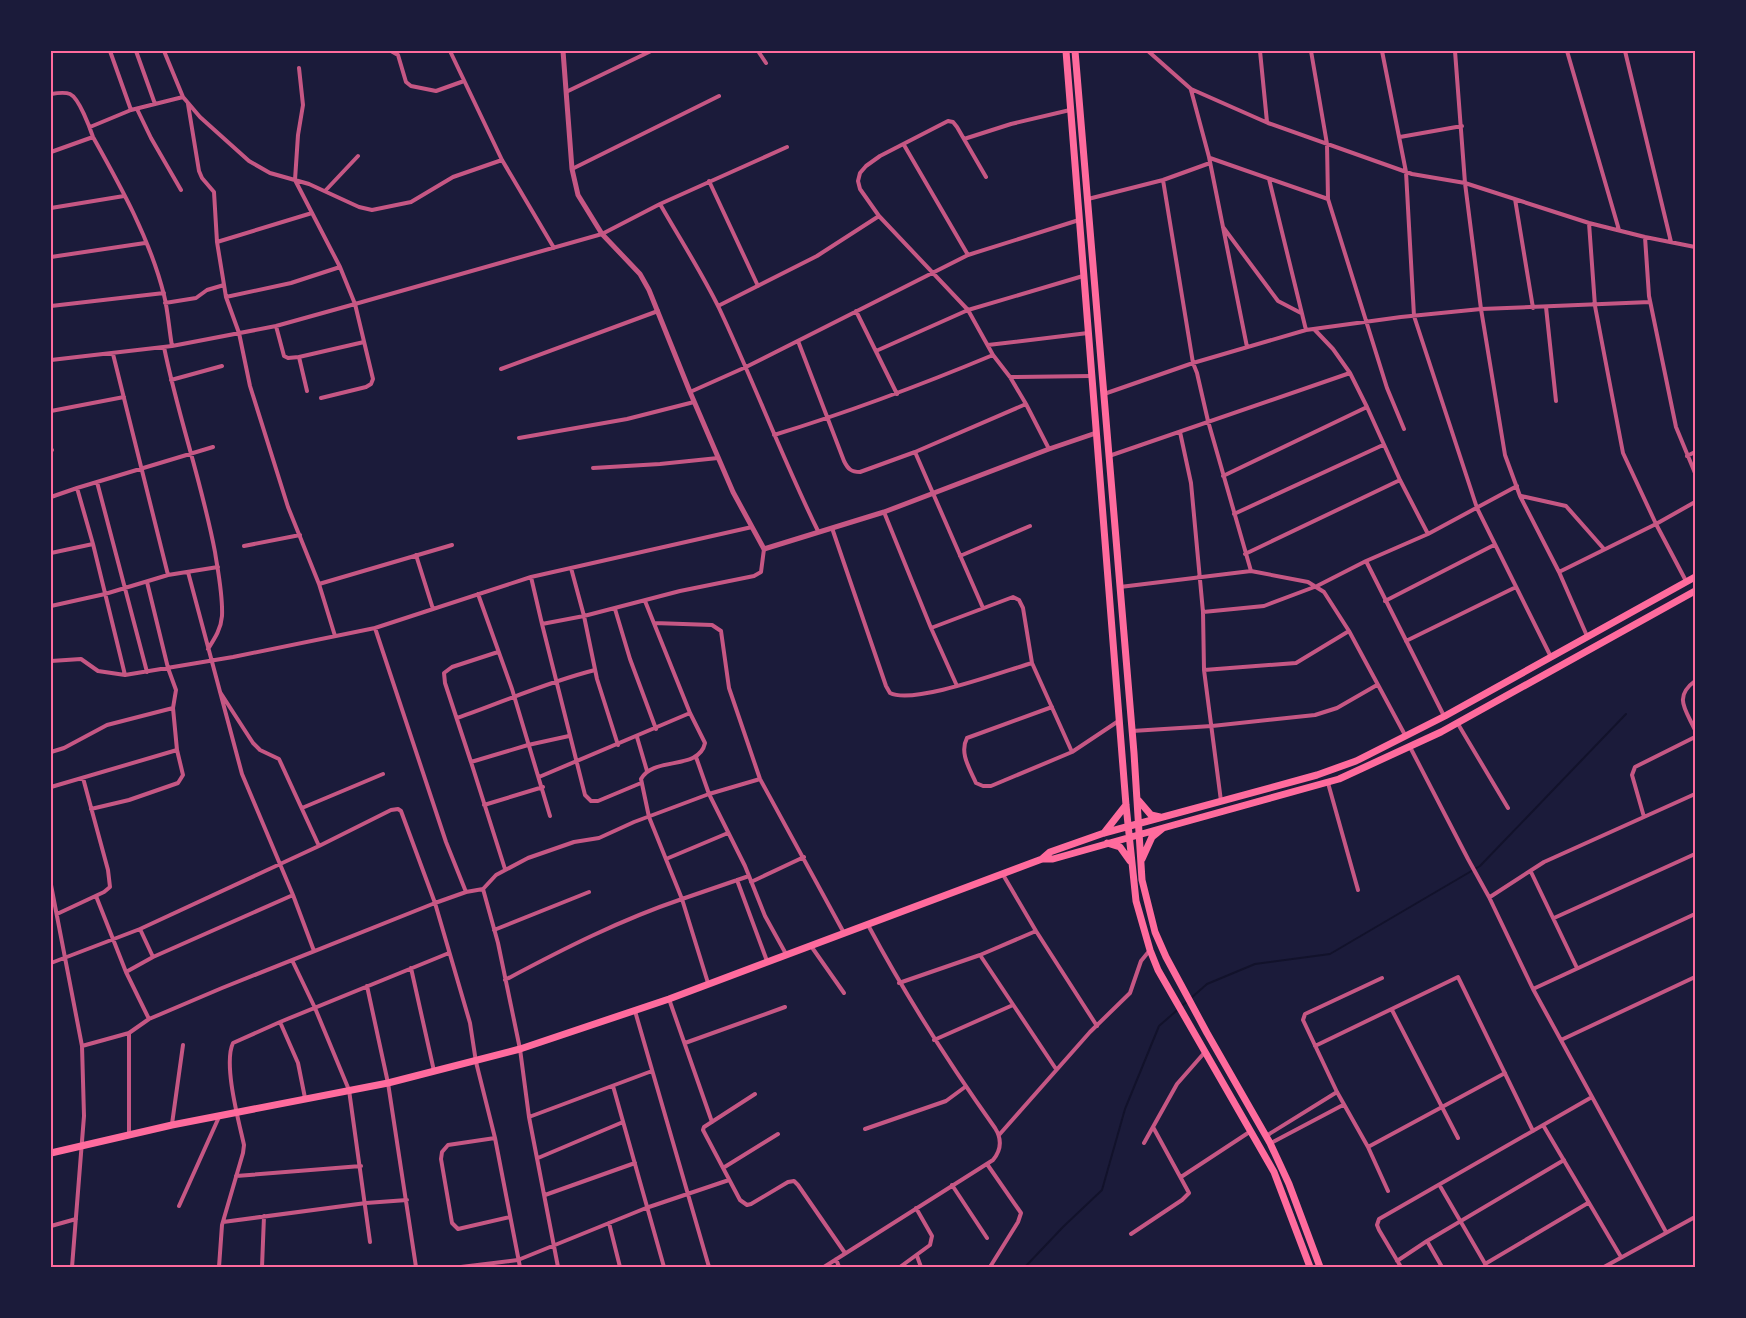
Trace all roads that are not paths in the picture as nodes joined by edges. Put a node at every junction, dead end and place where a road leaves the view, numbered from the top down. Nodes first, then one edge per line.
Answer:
1 (110, 51) edge
2 (136, 51) edge
3 (164, 51) edge
4 (391, 51) edge
5 (450, 51) edge
6 (563, 51) edge
7 (651, 51) edge
8 (758, 51) edge
9 (1065, 51) edge
10 (1075, 51) edge
11 (1148, 51) edge
12 (1260, 51) edge
13 (1311, 51) edge
14 (1382, 51) edge
15 (1455, 51) edge
16 (1567, 51) edge
17 (1625, 51) edge
18 (766, 63) dead end
19 (299, 68) dead end
20 (464, 81) junction
21 (1191, 89) junction
22 (566, 92) junction
23 (51, 94) edge
24 (719, 96) dead end
25 (183, 97) junction
26 (155, 104) junction
27 (188, 104) junction
28 (138, 109) junction
29 (131, 110) junction
30 (1070, 110) junction
31 (1268, 123) junction
32 (1462, 126) junction
33 (90, 127) junction
34 (93, 137) junction
35 (1400, 137) junction
36 (964, 139) junction
37 (1327, 144) junction
38 (904, 145) junction
39 (787, 147) dead end
40 (51, 152) edge
41 (358, 156) dead end
42 (1209, 157) junction
43 (501, 160) junction
44 (1210, 163) junction
45 (572, 169) junction
46 (1406, 172) junction
47 (986, 177) dead end
48 (1269, 179) junction
49 (295, 180) junction
50 (1163, 180) junction
51 (709, 182) junction
52 (1465, 183) junction
53 (181, 190) dead end
54 (325, 191) junction
55 (124, 195) junction
56 (1328, 199) junction
57 (1515, 199) junction
58 (1087, 200) junction
59 (660, 204) junction
60 (51, 208) edge
61 (312, 213) junction
62 (879, 216) junction
63 (1079, 220) junction
64 (1589, 223) junction
65 (1221, 226) junction
66 (1619, 231) junction
67 (602, 234) junction
68 (1645, 237) junction
69 (145, 242) junction
70 (217, 242) junction
71 (1671, 242) junction
72 (1695, 247) edge
73 (554, 248) junction
74 (968, 255) junction
75 (51, 257) edge
76 (340, 267) junction
77 (933, 273) junction
78 (1084, 276) junction
79 (224, 285) junction
80 (758, 286) junction
81 (164, 293) junction
82 (226, 297) junction
83 (1650, 302) junction
84 (165, 303) junction
85 (355, 304) junction
86 (51, 306) edge
87 (718, 306) junction
88 (1595, 306) junction
89 (1546, 307) junction
90 (1533, 308) junction
91 (1481, 309) junction
92 (968, 310) junction
93 (658, 311) junction
94 (856, 311) junction
95 (1302, 314) junction
96 (1414, 316) junction
97 (1368, 321) junction
98 (276, 326) junction
99 (1314, 329) junction
100 (1306, 330) junction
101 (239, 333) junction
102 (1088, 333) junction
103 (798, 341) junction
104 (364, 342) junction
105 (988, 345) junction
106 (172, 346) junction
107 (164, 347) junction
108 (1247, 347) junction
109 (876, 351) junction
110 (113, 354) junction
111 (993, 355) junction
112 (299, 357) junction
113 (51, 360) edge
114 (1193, 363) junction
115 (222, 366) dead end
116 (746, 367) junction
117 (501, 369) dead end
118 (1350, 373) junction
119 (1010, 376) junction
120 (1091, 376) junction
121 (171, 380) junction
122 (307, 391) dead end
123 (690, 392) junction
124 (897, 394) junction
125 (1103, 395) junction
126 (124, 397) junction
127 (321, 398) dead end
128 (1556, 400) dead end
129 (694, 402) junction
130 (1026, 404) junction
131 (1367, 406) junction
132 (51, 411) edge
133 (827, 419) junction
134 (1208, 421) junction
135 (1404, 429) dead end
136 (1180, 432) junction
137 (1096, 433) junction
138 (774, 435) junction
139 (519, 438) dead end
140 (1383, 445) junction
141 (213, 447) dead end
142 (1049, 449) junction
143 (915, 452) junction
144 (1695, 452) edge
145 (191, 453) junction
146 (1109, 456) junction
147 (1688, 456) junction
148 (718, 458) junction
149 (142, 468) junction
150 (593, 468) dead end
151 (1695, 473) edge
152 (1223, 476) junction
153 (1400, 480) junction
154 (96, 482) junction
155 (1517, 486) junction
156 (77, 488) junction
157 (933, 494) junction
158 (1520, 496) junction
159 (51, 497) edge
160 (1695, 502) edge
161 (1477, 508) junction
162 (884, 512) junction
163 (1234, 514) junction
164 (1656, 524) junction
165 (1030, 526) dead end
166 (752, 527) junction
167 (832, 527) junction
168 (818, 531) junction
169 (1428, 534) junction
170 (300, 536) junction
171 (93, 544) junction
172 (452, 544) dead end
173 (1494, 545) junction
174 (244, 546) dead end
175 (764, 549) junction
176 (1605, 549) junction
177 (51, 553) edge
178 (1245, 554) junction
179 (416, 555) junction
180 (960, 556) junction
181 (1366, 561) junction
182 (218, 567) junction
183 (571, 568) junction
184 (1251, 571) junction
185 (188, 572) junction
186 (1558, 572) junction
187 (168, 575) junction
188 (531, 577) junction
189 (1695, 577) edge
190 (1200, 579) junction
191 (1686, 581) junction
192 (147, 582) junction
193 (319, 584) junction
194 (1317, 586) junction
195 (1119, 587) junction
196 (1516, 587) junction
197 (126, 588) junction
198 (1695, 591) edge
199 (105, 594) junction
200 (478, 594) junction
201 (645, 601) junction
202 (1385, 601) junction
203 (51, 606) edge
204 (983, 608) junction
205 (433, 609) junction
206 (615, 609) junction
207 (1203, 612) junction
208 (584, 616) junction
209 (654, 623) junction
210 (542, 624) junction
211 (375, 628) junction
212 (931, 628) junction
213 (1349, 631) junction
214 (335, 636) junction
215 (1588, 636) junction
216 (1406, 641) junction
217 (208, 649) junction
218 (498, 652) junction
219 (1551, 657) junction
220 (51, 661) edge
221 (210, 661) junction
222 (1032, 663) junction
223 (168, 668) junction
224 (595, 670) junction
225 (1204, 670) junction
226 (147, 672) junction
227 (125, 675) junction
228 (555, 680) junction
229 (1695, 681) edge
230 (1377, 685) junction
231 (957, 686) junction
232 (218, 689) junction
233 (515, 697) junction
234 (1052, 707) junction
235 (173, 708) junction
236 (690, 713) junction
237 (1444, 716) junction
238 (457, 717) junction
239 (1120, 720) junction
240 (1458, 723) junction
241 (1212, 726) junction
242 (656, 729) junction
243 (1695, 730) edge
244 (1131, 731) junction
245 (569, 736) junction
246 (1405, 736) junction
247 (637, 737) junction
248 (1695, 737) edge
249 (528, 745) junction
250 (618, 745) junction
251 (1410, 746) junction
252 (177, 750) junction
253 (51, 752) edge
254 (1072, 752) junction
255 (696, 757) junction
256 (471, 762) junction
257 (576, 762) junction
258 (648, 771) junction
259 (383, 774) dead end
260 (539, 777) junction
261 (83, 778) junction
262 (760, 779) junction
263 (641, 783) junction
264 (1328, 783) junction
265 (51, 787) edge
266 (543, 787) junction
267 (709, 794) junction
268 (1695, 794) edge
269 (1137, 799) junction
270 (1221, 801) junction
271 (484, 805) junction
272 (1126, 805) junction
273 (302, 808) junction
274 (1508, 808) dead end
275 (92, 809) junction
276 (550, 816) dead end
277 (650, 817) junction
278 (1161, 817) junction
279 (1644, 817) junction
280 (1139, 823) junction
281 (1128, 826) junction
282 (1163, 828) junction
283 (728, 833) junction
284 (1104, 833) junction
285 (1140, 834) junction
286 (1129, 837) junction
287 (1106, 843) junction
288 (319, 846) junction
289 (1695, 855) edge
290 (804, 857) junction
291 (666, 859) junction
292 (1042, 859) junction
293 (1141, 862) junction
294 (1131, 863) junction
295 (280, 864) junction
296 (505, 869) junction
297 (1531, 872) junction
298 (1002, 873) junction
299 (749, 876) junction
300 (737, 880) junction
301 (751, 882) junction
302 (51, 885) edge
303 (483, 889) junction
304 (1358, 890) dead end
305 (465, 892) junction
306 (589, 892) dead end
307 (293, 895) junction
308 (96, 896) junction
309 (1489, 897) junction
310 (682, 899) junction
311 (435, 903) junction
312 (57, 914) junction
313 (1695, 914) edge
314 (1554, 918) junction
315 (867, 924) junction
316 (140, 929) junction
317 (494, 930) junction
318 (1036, 932) junction
319 (844, 934) junction
320 (113, 939) junction
321 (811, 946) junction
322 (1150, 950) junction
323 (314, 951) junction
324 (449, 953) junction
325 (786, 955) junction
326 (980, 955) junction
327 (153, 957) junction
328 (64, 959) junction
329 (292, 960) junction
330 (767, 962) junction
331 (51, 963) edge
332 (411, 968) junction
333 (1577, 968) junction
334 (126, 972) junction
335 (1695, 977) edge
336 (1382, 978) dead end
337 (506, 980) junction
338 (708, 983) junction
339 (899, 983) junction
340 (367, 986) junction
341 (1533, 989) junction
342 (844, 993) dead end
343 (669, 999) junction
344 (1013, 1005) junction
345 (785, 1007) dead end
346 (315, 1008) junction
347 (635, 1010) junction
348 (1392, 1010) junction
349 (149, 1019) junction
350 (280, 1022) junction
351 (1097, 1026) junction
352 (129, 1033) junction
353 (934, 1040) junction
354 (1561, 1040) junction
355 (685, 1043) junction
356 (183, 1045) dead end
357 (1315, 1046) junction
358 (82, 1047) junction
359 (520, 1049) junction
360 (1206, 1052) junction
361 (476, 1062) junction
362 (1056, 1069) junction
363 (434, 1071) junction
364 (653, 1071) junction
365 (1505, 1073) junction
366 (388, 1083) junction
367 (613, 1086) junction
368 (965, 1087) junction
369 (349, 1090) junction
370 (1337, 1092) junction
371 (755, 1094) dead end
372 (1592, 1097) junction
373 (305, 1098) junction
374 (1343, 1105) junction
375 (1442, 1107) junction
376 (237, 1113) junction
377 (219, 1116) junction
378 (529, 1117) junction
379 (623, 1122) junction
380 (712, 1122) junction
381 (172, 1125) junction
382 (1543, 1125) junction
383 (1153, 1127) junction
384 (866, 1129) dead end
385 (1251, 1131) junction
386 (1533, 1131) junction
387 (129, 1134) junction
388 (778, 1134) dead end
389 (999, 1135) junction
390 (1265, 1136) junction
391 (495, 1138) junction
392 (1458, 1138) dead end
393 (1144, 1143) dead end
394 (1270, 1143) junction
395 (82, 1145) junction
396 (1368, 1147) junction
397 (51, 1153) edge
398 (538, 1158) junction
399 (1564, 1160) junction
400 (635, 1163) junction
401 (987, 1164) junction
402 (361, 1166) junction
403 (723, 1168) junction
404 (236, 1176) junction
405 (1181, 1177) junction
406 (729, 1180) junction
407 (952, 1185) junction
408 (1440, 1186) junction
409 (1388, 1191) dead end
410 (689, 1194) junction
411 (545, 1195) junction
412 (407, 1200) junction
413 (366, 1203) junction
414 (1588, 1203) junction
415 (179, 1206) dead end
416 (646, 1208) junction
417 (916, 1208) junction
418 (264, 1216) junction
419 (510, 1216) junction
420 (1695, 1217) edge
421 (76, 1219) junction
422 (223, 1221) junction
423 (1462, 1221) junction
424 (609, 1223) junction
425 (51, 1226) edge
426 (1666, 1232) junction
427 (1131, 1234) dead end
428 (987, 1238) dead end
429 (1427, 1241) junction
430 (370, 1242) dead end
431 (554, 1246) junction
432 (845, 1253) junction
433 (917, 1256) junction
434 (1621, 1257) junction
435 (836, 1259) junction
436 (518, 1260) junction
437 (1398, 1261) junction
438 (491, 1265) edge
439 (1486, 1265) edge
440 (72, 1267) edge
441 (219, 1267) edge
442 (262, 1267) edge
443 (416, 1267) edge
444 (461, 1267) edge
445 (520, 1267) edge
446 (558, 1267) edge
447 (620, 1267) edge
448 (664, 1267) edge
449 (710, 1267) edge
450 (824, 1267) edge
451 (839, 1267) edge
452 (900, 1267) edge
453 (921, 1267) edge
454 (990, 1267) edge
455 (1310, 1267) edge
456 (1320, 1267) edge
457 (1401, 1267) edge
458 (1442, 1267) edge
459 (1604, 1267) edge

1 - 29 street
2 - 26 street
3 - 25 street
4 - 20 street
5 - 20 street
6 - 22 street
7 - 22 street
8 - 18 street
9 - 30 main road
10 - 58 main road
11 - 21 street
12 - 31 street
13 - 37 street
14 - 35 street
15 - 32 street
16 - 66 street
17 - 71 street
19 - 49 street
20 - 43 street
21 - 31 street
21 - 42 street
22 - 45 street
23 - 33 street
24 - 45 street
25 - 26 street
25 - 27 street
26 - 28 street
27 - 49 street
27 - 70 street
28 - 29 street
28 - 53 street
29 - 33 street
30 - 36 street
30 - 63 main road
31 - 37 street
32 - 35 street
32 - 52 street
33 - 34 street
34 - 40 street
34 - 55 street
35 - 46 street
36 - 38 street
36 - 47 street
37 - 46 street
37 - 56 street
38 - 62 street
38 - 74 street
39 - 51 street
41 - 54 street
42 - 44 street
42 - 48 street
43 - 54 street
43 - 73 street
44 - 50 street
44 - 65 street
45 - 67 street
46 - 52 street
46 - 96 street
48 - 56 street
48 - 95 street
49 - 54 street
49 - 61 street
50 - 58 street
50 - 114 street
51 - 59 street
51 - 80 street
52 - 57 street
52 - 91 street
55 - 60 street
55 - 69 street
56 - 97 street
57 - 64 street
57 - 90 street
58 - 125 main road
59 - 67 street
59 - 87 street
61 - 70 street
61 - 76 street
62 - 77 street
62 - 80 street
63 - 74 street
63 - 78 main road
64 - 66 street
64 - 88 street
65 - 95 street
65 - 108 street
66 - 68 street
67 - 73 street
67 - 93 street
68 - 71 street
68 - 83 street
69 - 75 street
69 - 81 street
70 - 79 street
71 - 72 street
73 - 85 street
74 - 77 street
76 - 82 street
76 - 85 street
77 - 92 street
77 - 94 street
78 - 92 street
78 - 102 main road
79 - 82 street
79 - 84 street
80 - 87 street
81 - 84 street
81 - 86 street
82 - 101 street
83 - 88 street
83 - 147 street
84 - 106 street
85 - 98 street
85 - 104 street
87 - 116 street
88 - 89 street
88 - 164 street
89 - 90 street
89 - 128 street
90 - 91 street
91 - 96 street
91 - 155 street
92 - 105 street
92 - 109 street
93 - 117 street
93 - 123 street
94 - 103 street
94 - 109 street
95 - 100 street
96 - 97 street
96 - 161 street
97 - 99 street
97 - 135 street
98 - 101 street
98 - 112 street
99 - 100 street
99 - 118 street
100 - 108 street
101 - 106 street
101 - 170 street
102 - 105 street
102 - 120 main road
103 - 116 street
103 - 133 street
104 - 112 street
104 - 127 street
105 - 111 street
106 - 107 street
107 - 110 street
107 - 121 street
108 - 114 street
109 - 124 street
110 - 113 street
110 - 126 street
111 - 119 street
111 - 124 street
112 - 122 street
114 - 125 street
114 - 134 street
115 - 121 street
116 - 123 street
116 - 138 street
118 - 131 street
118 - 134 street
119 - 120 street
119 - 130 street
120 - 137 main road
121 - 145 street
123 - 129 street
124 - 133 street
125 - 146 main road
126 - 132 street
126 - 149 street
129 - 139 street
129 - 148 street
130 - 142 street
130 - 143 street
131 - 140 street
131 - 152 street
133 - 138 street
133 - 143 street
134 - 136 street
134 - 152 street
136 - 146 street
136 - 190 street
137 - 142 street
137 - 239 main road
138 - 168 street
140 - 153 street
140 - 163 street
141 - 145 street
142 - 157 street
143 - 157 street
144 - 147 street
145 - 149 street
145 - 182 street
146 - 195 main road
147 - 151 street
148 - 150 street
148 - 166 street
149 - 154 street
149 - 187 street
152 - 163 street
153 - 169 street
153 - 178 street
154 - 156 street
154 - 197 street
155 - 158 street
155 - 161 street
156 - 159 street
156 - 171 street
157 - 162 street
157 - 180 street
158 - 176 street
158 - 186 street
160 - 164 street
161 - 169 street
161 - 173 street
162 - 167 street
162 - 212 street
163 - 178 street
164 - 176 street
164 - 191 street
165 - 180 street
166 - 175 street
166 - 183 street
167 - 168 street
167 - 231 street
168 - 175 street
169 - 181 street
170 - 174 street
170 - 193 street
171 - 177 street
171 - 199 street
172 - 179 street
173 - 196 street
173 - 202 street
175 - 201 street
176 - 186 street
178 - 184 street
179 - 193 street
179 - 205 street
180 - 204 street
181 - 194 street
181 - 202 street
182 - 185 street
182 - 217 street
183 - 188 street
183 - 208 street
184 - 190 street
184 - 194 street
185 - 187 street
185 - 217 street
186 - 215 street
187 - 192 street
188 - 200 street
188 - 210 street
189 - 191 main road
190 - 195 street
190 - 207 street
191 - 215 main road
192 - 197 street
192 - 223 street
193 - 214 street
194 - 207 street
194 - 213 street
195 - 244 main road
196 - 216 street
196 - 219 street
197 - 199 street
197 - 226 street
198 - 240 main road
199 - 203 street
199 - 227 street
200 - 205 street
200 - 218 street
201 - 206 street
201 - 209 street
202 - 216 street
204 - 212 street
204 - 222 street
205 - 211 street
206 - 208 street
206 - 242 street
207 - 225 street
208 - 210 street
208 - 224 street
209 - 236 street
209 - 262 street
210 - 228 street
211 - 214 street
211 - 305 street
212 - 231 street
213 - 225 street
213 - 230 street
214 - 221 street
215 - 219 main road
216 - 237 street
217 - 221 street
218 - 233 street
218 - 238 street
219 - 237 main road
220 - 227 street
221 - 223 street
221 - 232 street
222 - 231 street
222 - 234 street
223 - 226 street
223 - 235 street
224 - 228 street
224 - 250 street
225 - 241 street
226 - 227 street
228 - 233 street
228 - 245 street
229 - 243 street
230 - 241 street
230 - 246 street
232 - 273 street
232 - 295 street
233 - 238 street
233 - 249 street
234 - 254 street
234 - 254 street
235 - 252 street
235 - 253 street
236 - 242 street
236 - 255 street
237 - 246 main road
238 - 256 street
239 - 254 street
239 - 272 main road
240 - 251 main road
240 - 274 street
241 - 244 street
241 - 270 street
242 - 247 street
244 - 269 main road
245 - 249 street
245 - 257 street
246 - 270 main road
247 - 250 street
247 - 258 street
248 - 279 street
249 - 256 street
249 - 260 street
250 - 257 street
251 - 264 main road
251 - 309 street
252 - 261 street
252 - 275 street
255 - 258 street
255 - 267 street
256 - 271 street
257 - 260 street
257 - 263 street
258 - 263 street
259 - 273 street
260 - 266 street
261 - 265 street
261 - 275 street
262 - 267 street
262 - 290 street
263 - 277 street
264 - 282 main road
264 - 304 street
266 - 271 street
266 - 276 street
267 - 277 street
267 - 283 street
268 - 279 street
269 - 278 main road
269 - 280 main road
270 - 278 main road
271 - 296 street
272 - 281 main road
272 - 284 main road
273 - 288 street
275 - 308 street
277 - 291 street
277 - 296 street
278 - 280 main road
279 - 297 street
280 - 281 main road
280 - 285 main road
281 - 284 main road
281 - 286 main road
282 - 285 main road
282 - 293 main road
283 - 291 street
283 - 299 street
284 - 292 main road
285 - 286 main road
285 - 293 main road
286 - 287 main road
286 - 294 main road
287 - 292 main road
287 - 294 main road
288 - 295 street
288 - 311 street
289 - 314 street
290 - 301 street
290 - 319 street
291 - 310 street
292 - 298 main road
293 - 390 main road
294 - 322 main road
295 - 307 street
295 - 316 street
296 - 303 street
297 - 309 street
297 - 314 street
298 - 315 main road
298 - 318 street
299 - 300 street
299 - 301 street
300 - 310 street
300 - 330 street
301 - 325 street
302 - 312 street
303 - 305 street
303 - 317 street
305 - 311 street
306 - 317 street
307 - 323 street
307 - 327 street
308 - 312 street
308 - 320 street
309 - 341 street
310 - 337 street
310 - 338 street
311 - 323 street
311 - 324 street
312 - 328 street
313 - 333 street
314 - 333 street
315 - 319 main road
315 - 339 street
316 - 320 street
316 - 327 street
317 - 337 street
318 - 326 street
318 - 351 street
319 - 321 main road
320 - 328 street
320 - 334 street
321 - 325 main road
321 - 342 street
322 - 351 street
322 - 360 main road
323 - 329 street
324 - 332 street
324 - 361 street
325 - 330 main road
326 - 339 street
326 - 344 street
327 - 334 street
328 - 331 street
328 - 358 street
329 - 346 street
329 - 349 street
330 - 338 main road
332 - 340 street
332 - 363 street
333 - 341 street
334 - 349 street
335 - 354 street
336 - 357 street
337 - 359 street
338 - 343 main road
339 - 353 street
340 - 346 street
340 - 366 street
341 - 354 street
343 - 347 main road
343 - 355 street
344 - 353 street
344 - 362 street
345 - 355 street
346 - 350 street
346 - 369 street
347 - 359 main road
347 - 364 street
348 - 357 street
348 - 365 street
348 - 375 street
349 - 352 street
350 - 373 street
350 - 376 street
351 - 362 street
352 - 358 street
352 - 387 street
353 - 368 street
354 - 372 street
355 - 380 street
356 - 381 street
357 - 370 street
358 - 395 street
359 - 361 main road
359 - 378 street
360 - 383 street
360 - 385 main road
361 - 363 main road
361 - 391 street
362 - 389 street
363 - 366 main road
364 - 367 street
364 - 410 street
365 - 375 street
365 - 386 street
366 - 369 main road
366 - 412 street
367 - 378 street
367 - 379 street
368 - 384 street
368 - 389 street
369 - 373 main road
369 - 402 street
370 - 374 street
370 - 390 street
371 - 380 street
372 - 382 street
372 - 426 street
373 - 376 main road
374 - 394 street
374 - 396 street
375 - 392 street
375 - 396 street
376 - 377 main road
376 - 404 street
377 - 381 main road
377 - 415 street
378 - 398 street
379 - 398 street
379 - 400 street
380 - 403 street
381 - 387 main road
382 - 386 street
382 - 399 street
383 - 393 street
383 - 405 street
385 - 405 street
385 - 455 main road
386 - 408 street
387 - 395 main road
388 - 403 street
389 - 401 street
390 - 394 main road
391 - 419 street
391 - 419 street
394 - 456 main road
395 - 397 main road
395 - 421 street
396 - 409 street
398 - 411 street
399 - 414 street
399 - 423 street
400 - 411 street
400 - 416 street
401 - 407 street
401 - 454 street
402 - 404 street
402 - 413 street
403 - 406 street
404 - 422 street
405 - 427 street
406 - 410 street
406 - 432 street
407 - 417 street
407 - 428 street
408 - 423 street
408 - 437 street
410 - 416 street
410 - 449 street
411 - 431 street
412 - 413 street
412 - 443 street
413 - 418 street
413 - 430 street
414 - 434 street
414 - 439 street
416 - 424 street
416 - 448 street
417 - 432 street
417 - 433 street
418 - 422 street
418 - 442 street
419 - 436 street
420 - 426 street
421 - 425 street
421 - 440 street
422 - 441 street
423 - 429 street
423 - 439 street
424 - 431 street
424 - 447 street
426 - 434 street
429 - 437 street
429 - 458 street
431 - 436 street
431 - 446 street
432 - 435 street
433 - 452 street
433 - 453 street
434 - 459 street
435 - 450 street
435 - 451 street
436 - 438 street
436 - 445 street
437 - 457 street
438 - 444 street

